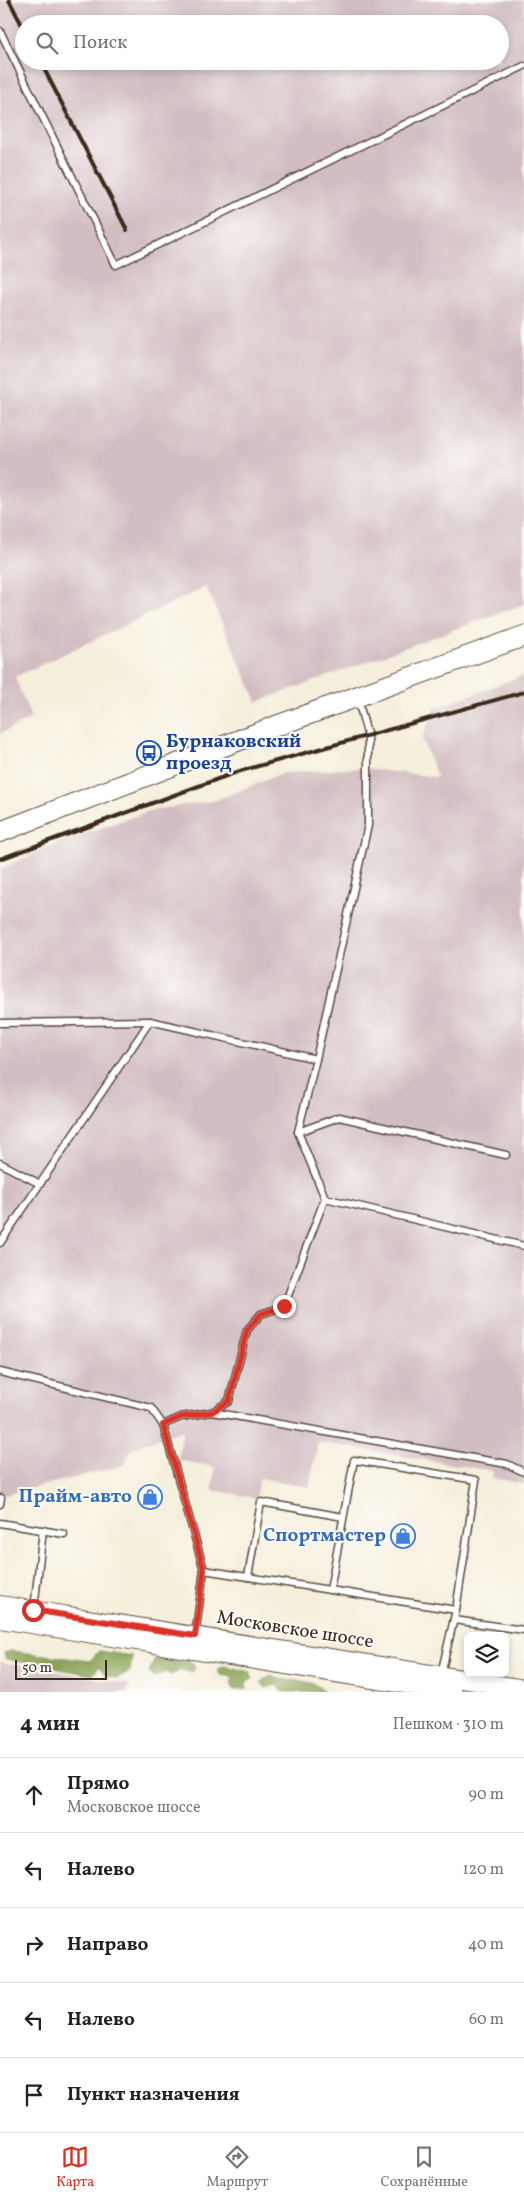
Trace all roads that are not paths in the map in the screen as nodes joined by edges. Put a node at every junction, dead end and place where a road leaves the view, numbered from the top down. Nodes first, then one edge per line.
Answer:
1 (0, 31) edge
2 (15, 61) edge
3 (524, 66) edge
4 (19, 70) edge
5 (524, 636) edge
6 (357, 696) junction
7 (0, 832) edge
8 (150, 1021) junction
9 (0, 1023) edge
10 (316, 1058) junction
11 (298, 1132) junction
12 (506, 1155) dead end
13 (0, 1163) edge
14 (40, 1184) junction
15 (325, 1198) junction
16 (0, 1243) edge
17 (524, 1246) edge
18 (0, 1372) edge
19 (212, 1412) junction
20 (163, 1425) junction
21 (524, 1472) edge
22 (343, 1516) junction
23 (0, 1523) edge
24 (43, 1530) junction
25 (64, 1534) dead end
26 (204, 1570) junction
27 (248, 1577) junction
28 (330, 1590) junction
29 (0, 1605) edge
30 (33, 1610) junction
31 (456, 1610) junction
32 (0, 1620) edge
33 (454, 1620) junction
34 (524, 1630) edge
35 (195, 1636) junction
36 (441, 1675) junction
37 (524, 1688) edge
38 (452, 1692) edge

1 - 2 lane
3 - 4 lane
5 - 6 main road
6 - 7 main road
6 - 10 lane
8 - 9 lane
8 - 10 lane
8 - 14 lane
10 - 11 lane
11 - 12 lane
11 - 15 lane
13 - 14 lane
14 - 16 lane
15 - 17 lane
15 - 19 lane
18 - 20 lane
19 - 20 lane
19 - 21 lane
20 - 26 lane
22 - 27 lane
22 - 28 lane
22 - 31 lane
23 - 24 lane
24 - 25 lane
24 - 30 lane
26 - 27 lane
26 - 35 lane
27 - 28 lane
28 - 31 lane
29 - 30 main road, Московское шоссе
30 - 35 main road, Московское шоссе
31 - 33 lane
32 - 38 main road, Московское шоссе
33 - 34 lane
33 - 36 lane
35 - 36 main road, Московское шоссе
36 - 37 main road, Московское шоссе

